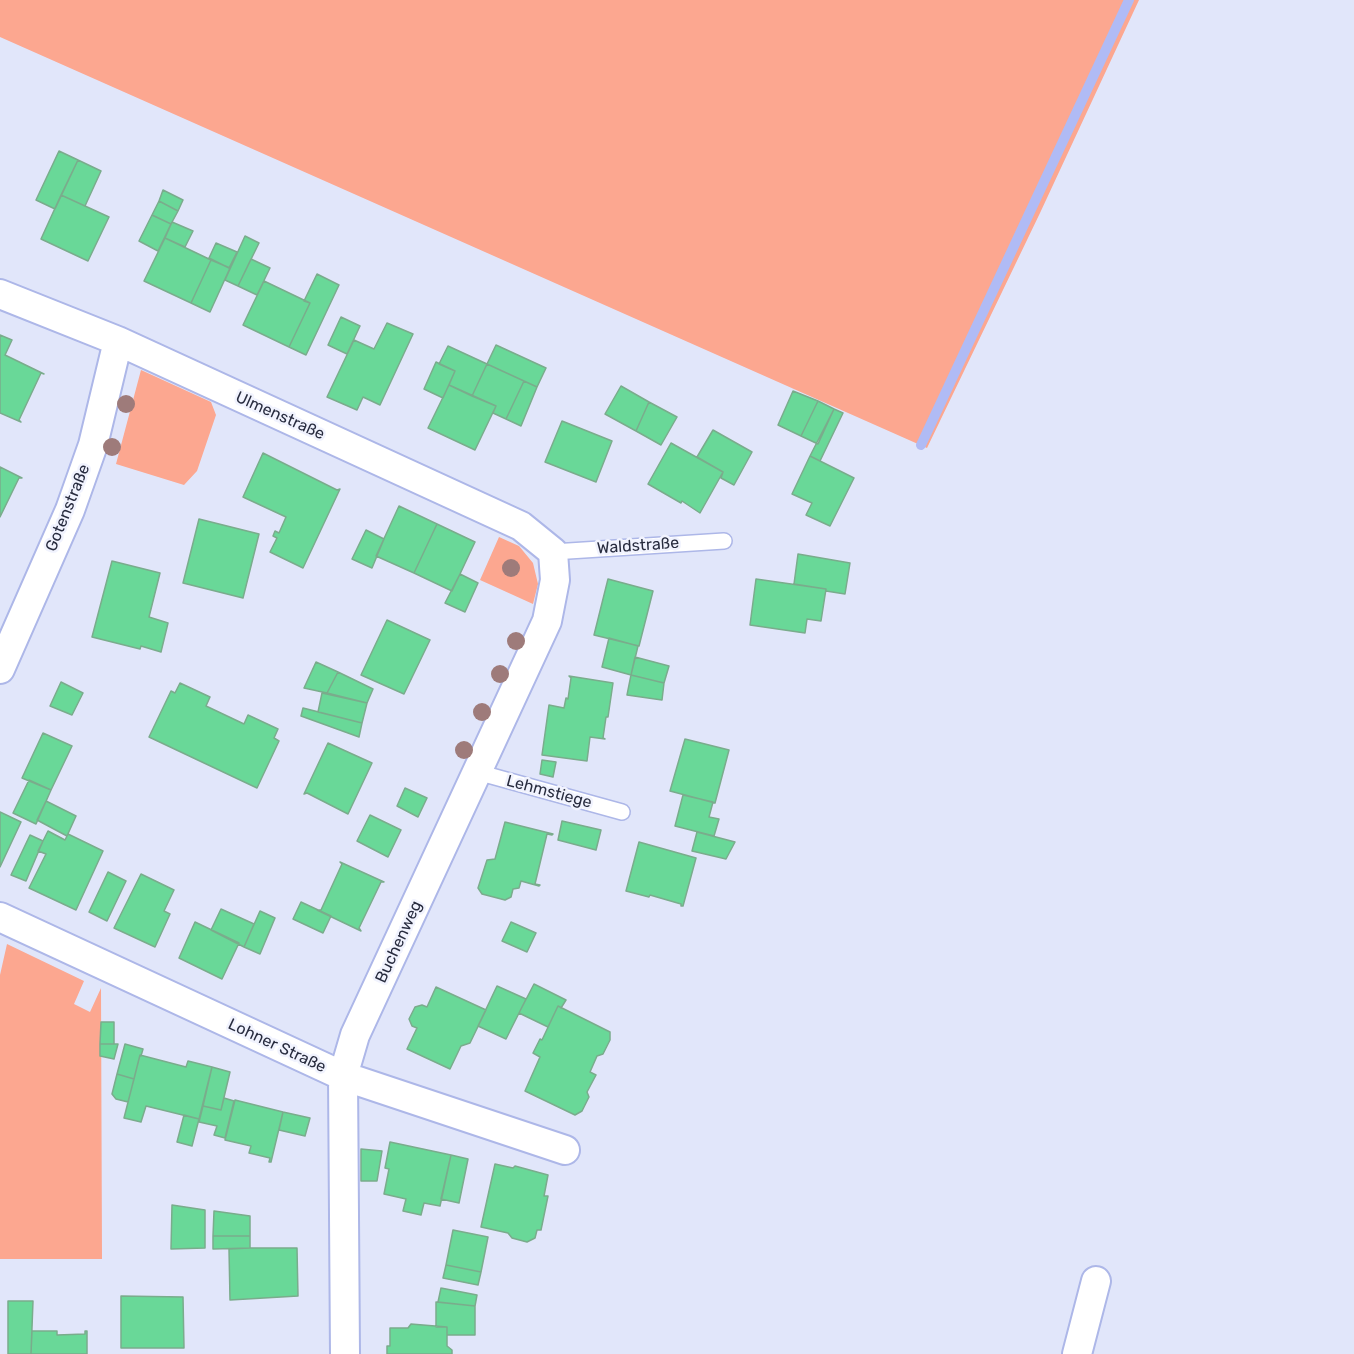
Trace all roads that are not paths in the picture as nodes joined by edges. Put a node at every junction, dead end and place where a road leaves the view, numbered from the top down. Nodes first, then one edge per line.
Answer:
1 (0, 294) edge
2 (118, 341) junction
3 (724, 541) dead end
4 (553, 552) junction
5 (0, 669) edge
6 (477, 772) junction
7 (622, 812) dead end
8 (0, 917) edge
9 (343, 1076) junction
10 (565, 1150) dead end
11 (1096, 1281) dead end
12 (345, 1354) edge
13 (1077, 1354) edge

1 - 2 street, Ulmenstraße
2 - 4 street, Ulmenstraße
2 - 5 street, Gotenstraße
3 - 4 lane, Waldstraße
4 - 6 street, Buchenweg
6 - 7 lane, Lehmstiege
6 - 9 street, Buchenweg
8 - 9 street, Lohner Straße
9 - 10 street, Lohner Straße
9 - 12 street, Buchenweg
11 - 13 street

